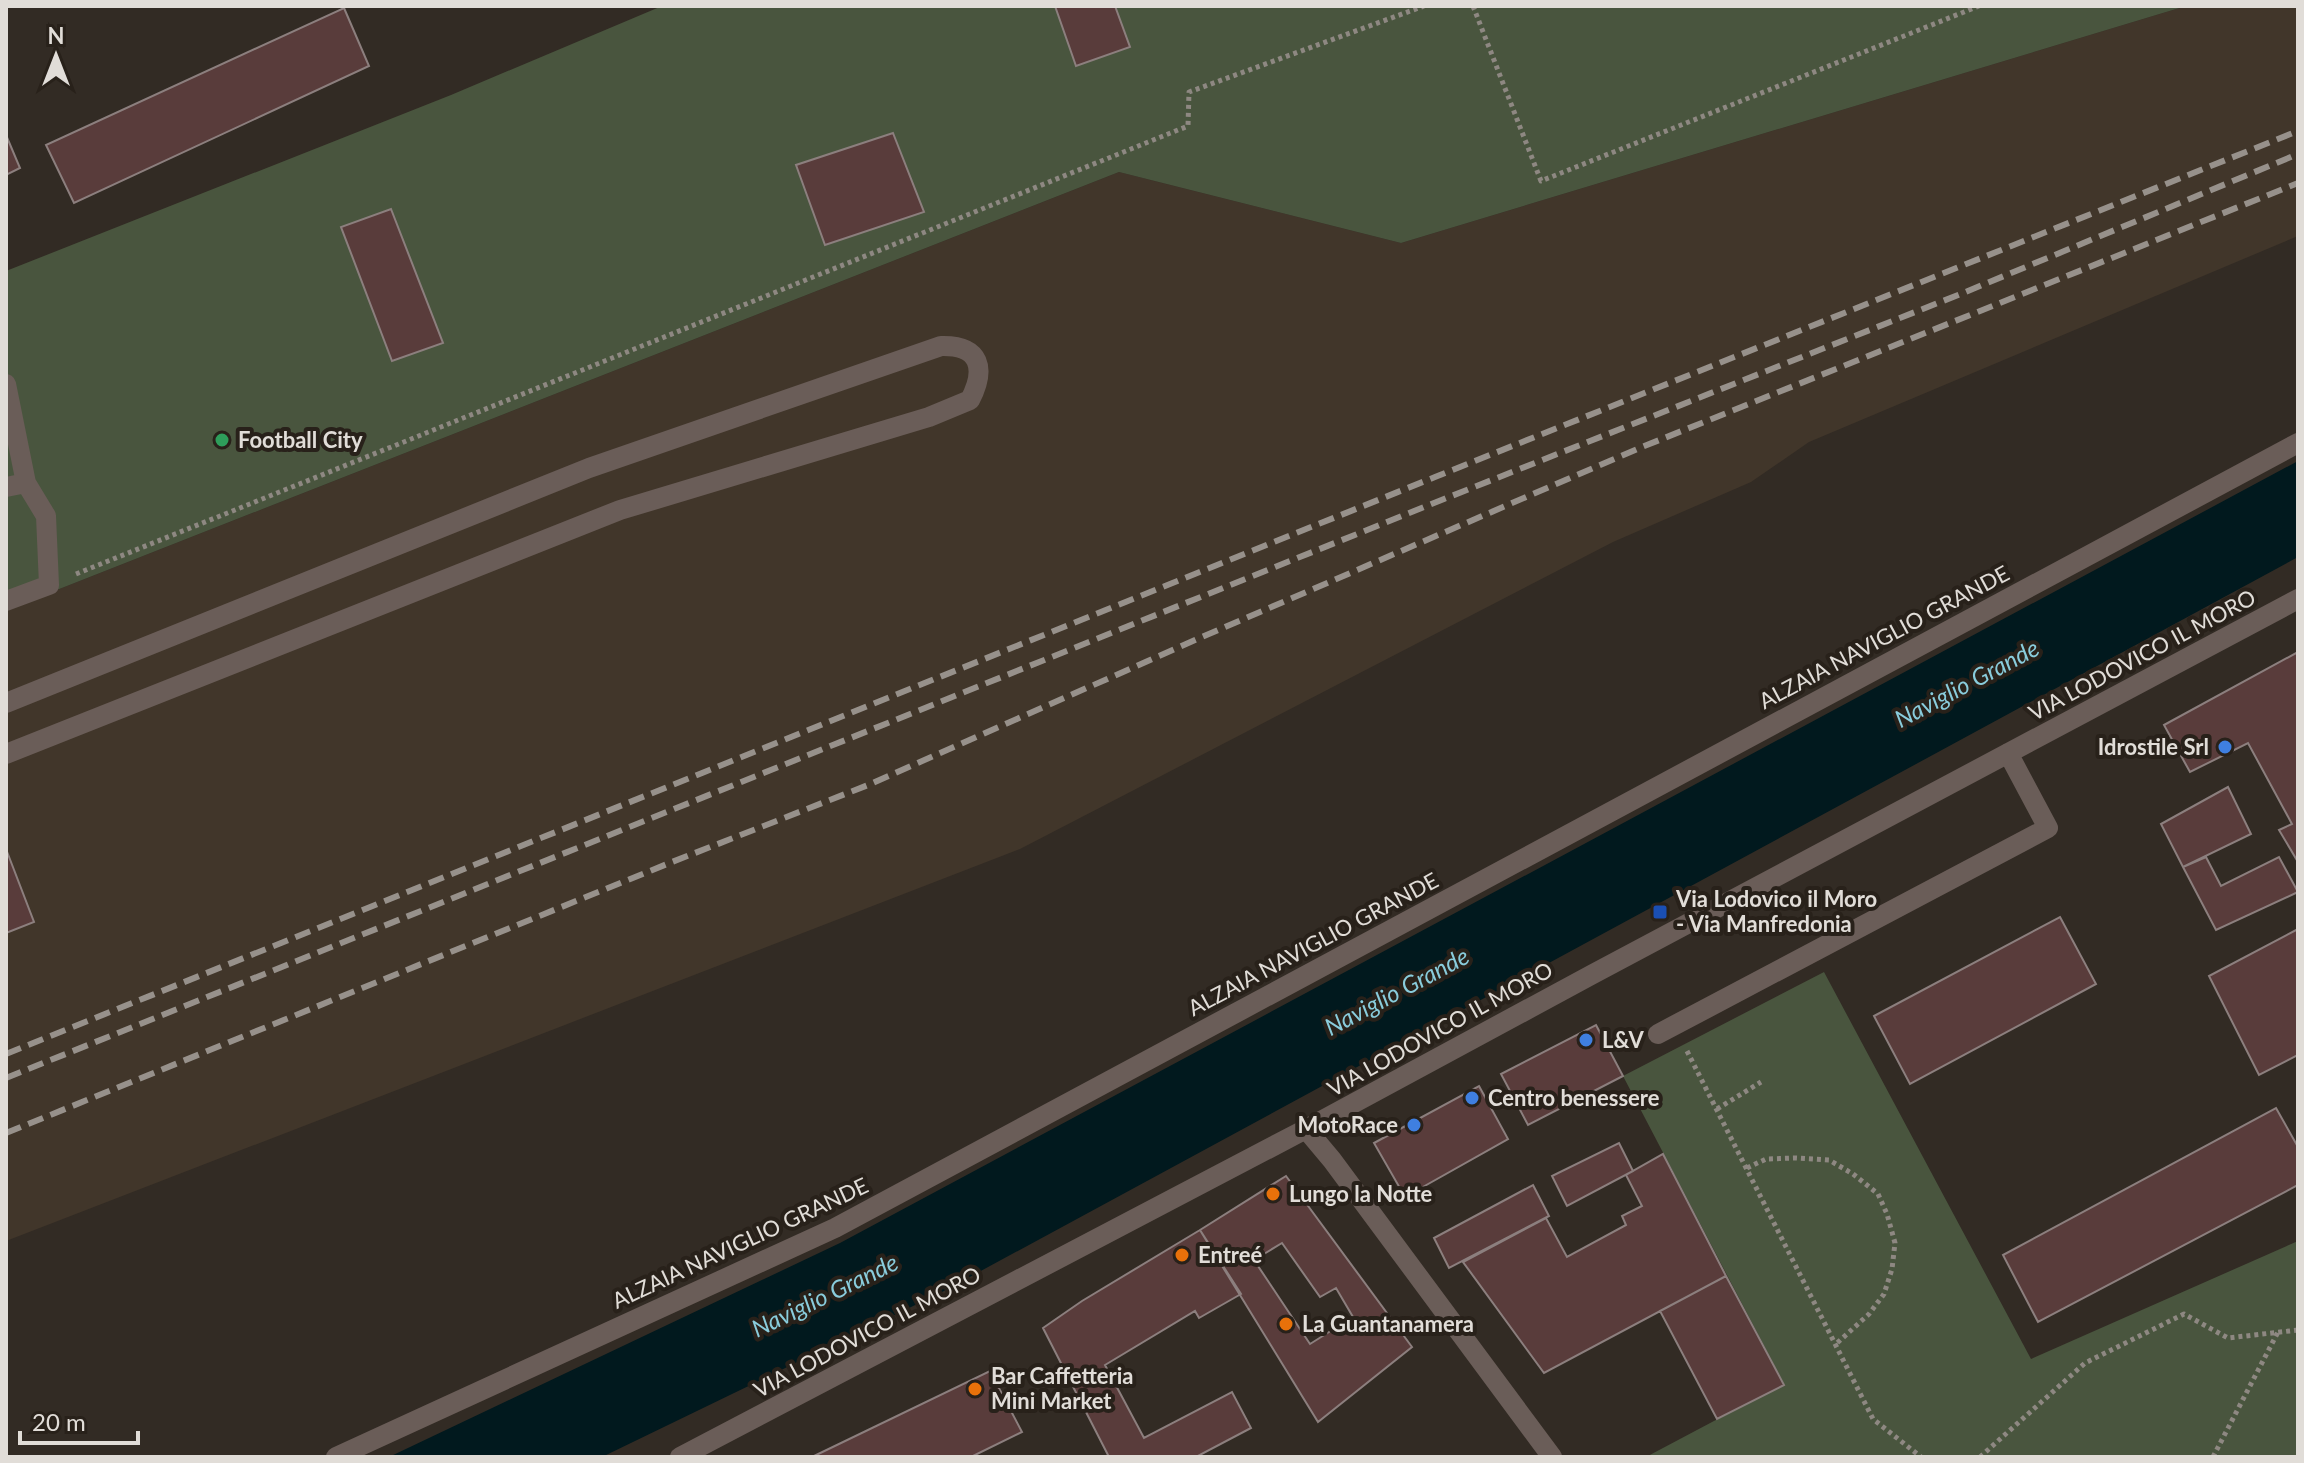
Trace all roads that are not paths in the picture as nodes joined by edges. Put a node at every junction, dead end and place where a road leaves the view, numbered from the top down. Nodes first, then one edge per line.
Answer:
1 (6, 384) edge
2 (2298, 443) edge
3 (16, 485) edge
4 (2298, 599) edge
5 (6, 601) edge
6 (6, 703) edge
7 (2008, 753) junction
8 (6, 754) edge
9 (1666, 1030) road end
10 (1306, 1129) junction
11 (336, 1457) edge
12 (680, 1457) edge
13 (1552, 1457) edge

1 - 3 street
2 - 11 street, ALZAIA NAVIGLIO GRANDE
3 - 5 street
4 - 7 street, VIA LODOVICO IL MORO
6 - 8 street
7 - 9 street
7 - 10 street, VIA LODOVICO IL MORO
10 - 12 street, VIA LODOVICO IL MORO
10 - 13 street

